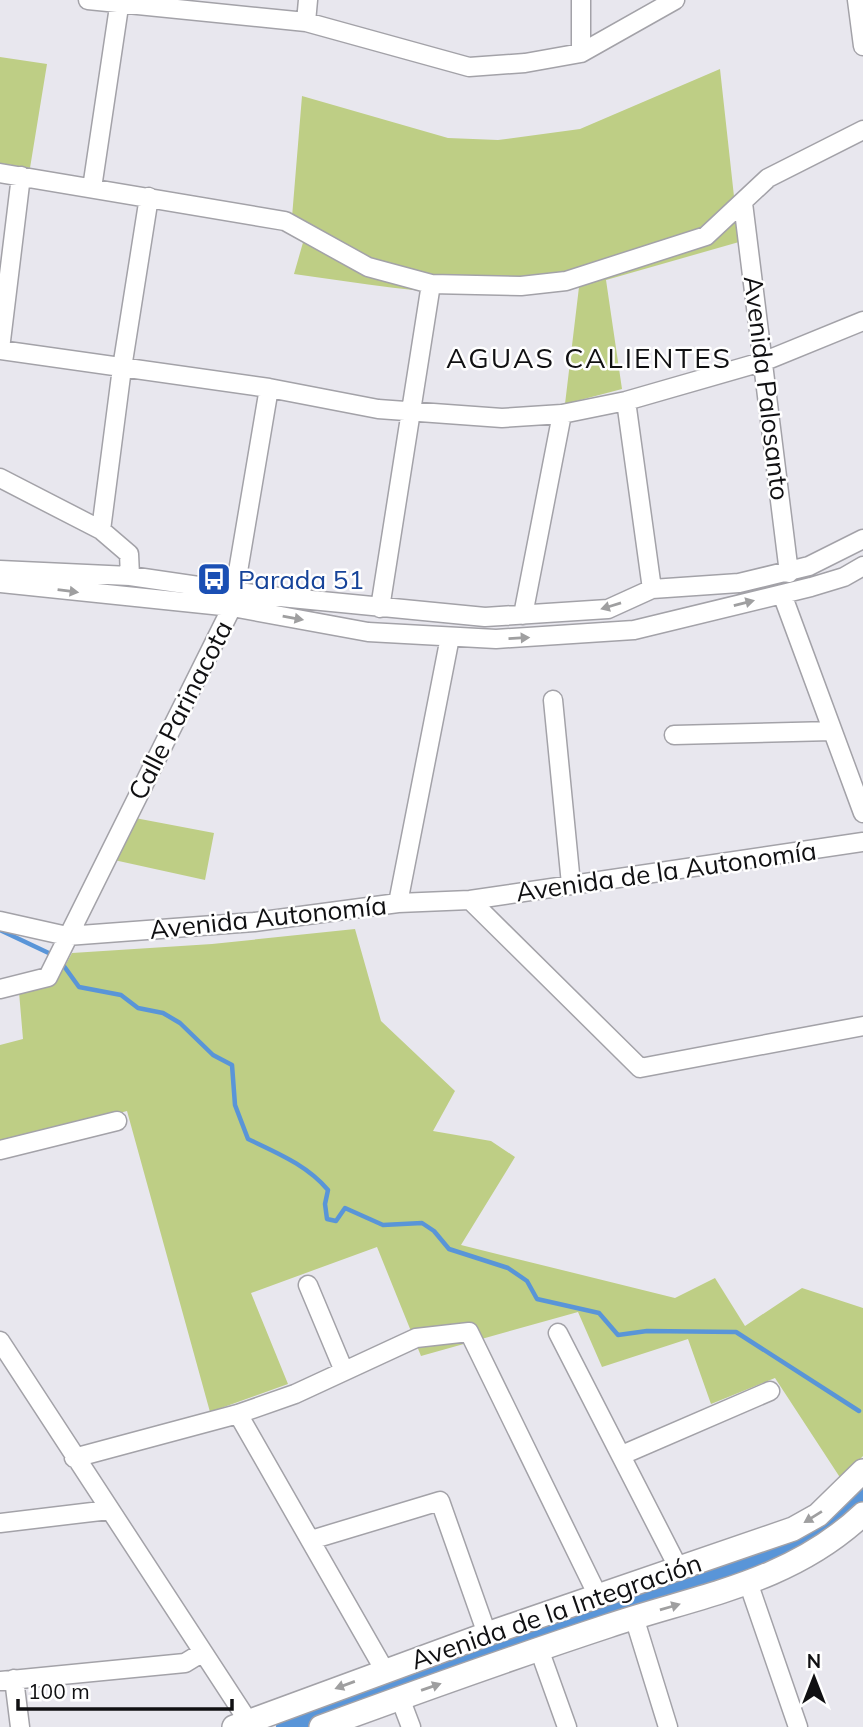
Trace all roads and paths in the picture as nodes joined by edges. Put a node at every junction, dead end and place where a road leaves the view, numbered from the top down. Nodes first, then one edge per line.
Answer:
1 (88, 0) edge
2 (308, 0) edge
3 (581, 0) edge
4 (675, 0) edge
5 (857, 0) edge
6 (120, 2) edge
7 (306, 22) junction
8 (863, 46) edge
9 (581, 53) junction
10 (863, 130) edge
11 (0, 173) edge
12 (21, 176) junction
13 (92, 188) junction
14 (149, 197) junction
15 (743, 203) junction
16 (431, 284) junction
17 (863, 321) edge
18 (0, 350) edge
19 (765, 361) junction
20 (122, 368) junction
21 (269, 388) junction
22 (626, 401) junction
23 (411, 411) junction
24 (562, 414) junction
25 (0, 478) edge
26 (102, 530) junction
27 (863, 539) edge
28 (863, 566) edge
29 (0, 570) edge
30 (789, 573) junction
31 (130, 576) junction
32 (0, 583) edge
33 (652, 589) junction
34 (782, 594) junction
35 (233, 599) junction
36 (380, 608) junction
37 (523, 615) junction
38 (450, 637) junction
39 (553, 700) dead end
40 (832, 731) junction
41 (674, 735) dead end
42 (863, 813) edge
43 (863, 842) edge
44 (570, 884) junction
45 (470, 900) junction
46 (398, 903) junction
47 (0, 922) edge
48 (67, 936) junction
49 (0, 989) edge
50 (863, 1026) edge
51 (117, 1121) dead end
52 (0, 1150) edge
53 (308, 1285) dead end
54 (558, 1333) dead end
55 (0, 1341) edge
56 (344, 1371) junction
57 (770, 1391) dead end
58 (238, 1414) junction
59 (622, 1455) junction
60 (74, 1458) junction
61 (863, 1471) edge
62 (109, 1510) junction
63 (863, 1514) edge
64 (0, 1522) edge
65 (311, 1540) junction
66 (679, 1569) junction
67 (748, 1582) junction
68 (598, 1596) junction
69 (634, 1618) junction
70 (487, 1634) junction
71 (539, 1649) junction
72 (203, 1652) junction
73 (385, 1671) junction
74 (7, 1680) edge
75 (400, 1698) junction
76 (245, 1725) edge
77 (20, 1727) edge
78 (321, 1727) edge
79 (411, 1727) edge
80 (566, 1727) edge
81 (668, 1727) edge
82 (798, 1727) edge

1 - 6 street
2 - 7 street
3 - 9 street
4 - 9 street
5 - 8 street
6 - 7 street
6 - 13 street
7 - 9 street
10 - 15 street
11 - 12 street
12 - 13 street
12 - 18 street
13 - 14 street
14 - 16 street
14 - 20 street
15 - 16 street
15 - 19 street, Avenida Palosanto
16 - 23 street
17 - 19 street
18 - 20 street
19 - 22 street
19 - 30 street, Avenida Palosanto
20 - 21 street
20 - 26 street
21 - 23 street
21 - 35 street, Calle Parinacota
22 - 24 street
22 - 33 street
23 - 24 street
23 - 36 street
24 - 37 street
25 - 26 street
26 - 31 street
27 - 30 street
28 - 34 street
29 - 31 street
30 - 33 street
31 - 35 street
32 -> 35 street
33 -> 37 street
38 -> 34 street
34 - 40 street
35 - 36 street
35 -> 38 street
35 - 48 street, Calle Parinacota
36 - 37 street
38 - 46 street
39 - 44 street
40 - 41 street
40 - 42 street
43 - 44 street, Avenida de la Autonomía
44 - 45 street, Avenida de la Autonomía
45 - 46 street, Avenida Autonomía
45 - 50 street
46 - 48 street, Avenida Autonomía
47 - 48 street, Avenida Autonomía
48 - 49 street, Calle Parinacota
51 - 52 street
53 - 56 street
54 - 59 street
55 - 60 street
56 - 58 street
56 - 68 street
57 - 59 street
58 - 60 street
58 - 65 street
59 - 66 street
60 - 62 street
61 -> 66 main road, Avenida de la Integración
62 - 64 street
62 - 72 street
63 - 67 main road, Avenida de la Integración
65 - 70 street
65 - 73 street
66 - 68 main road, Avenida de la Integración
69 -> 67 main road, Avenida de la Integración
67 - 82 street
68 - 70 main road, Avenida de la Integración
69 - 71 main road, Avenida de la Integración
69 - 81 street
70 - 73 main road, Avenida de la Integración
75 -> 71 main road, Avenida de la Integración
71 - 80 street
72 - 74 street
72 - 76 street
73 -> 76 main road, Avenida de la Integración
74 - 77 street
75 - 78 main road, Avenida de la Integración
75 - 79 street

